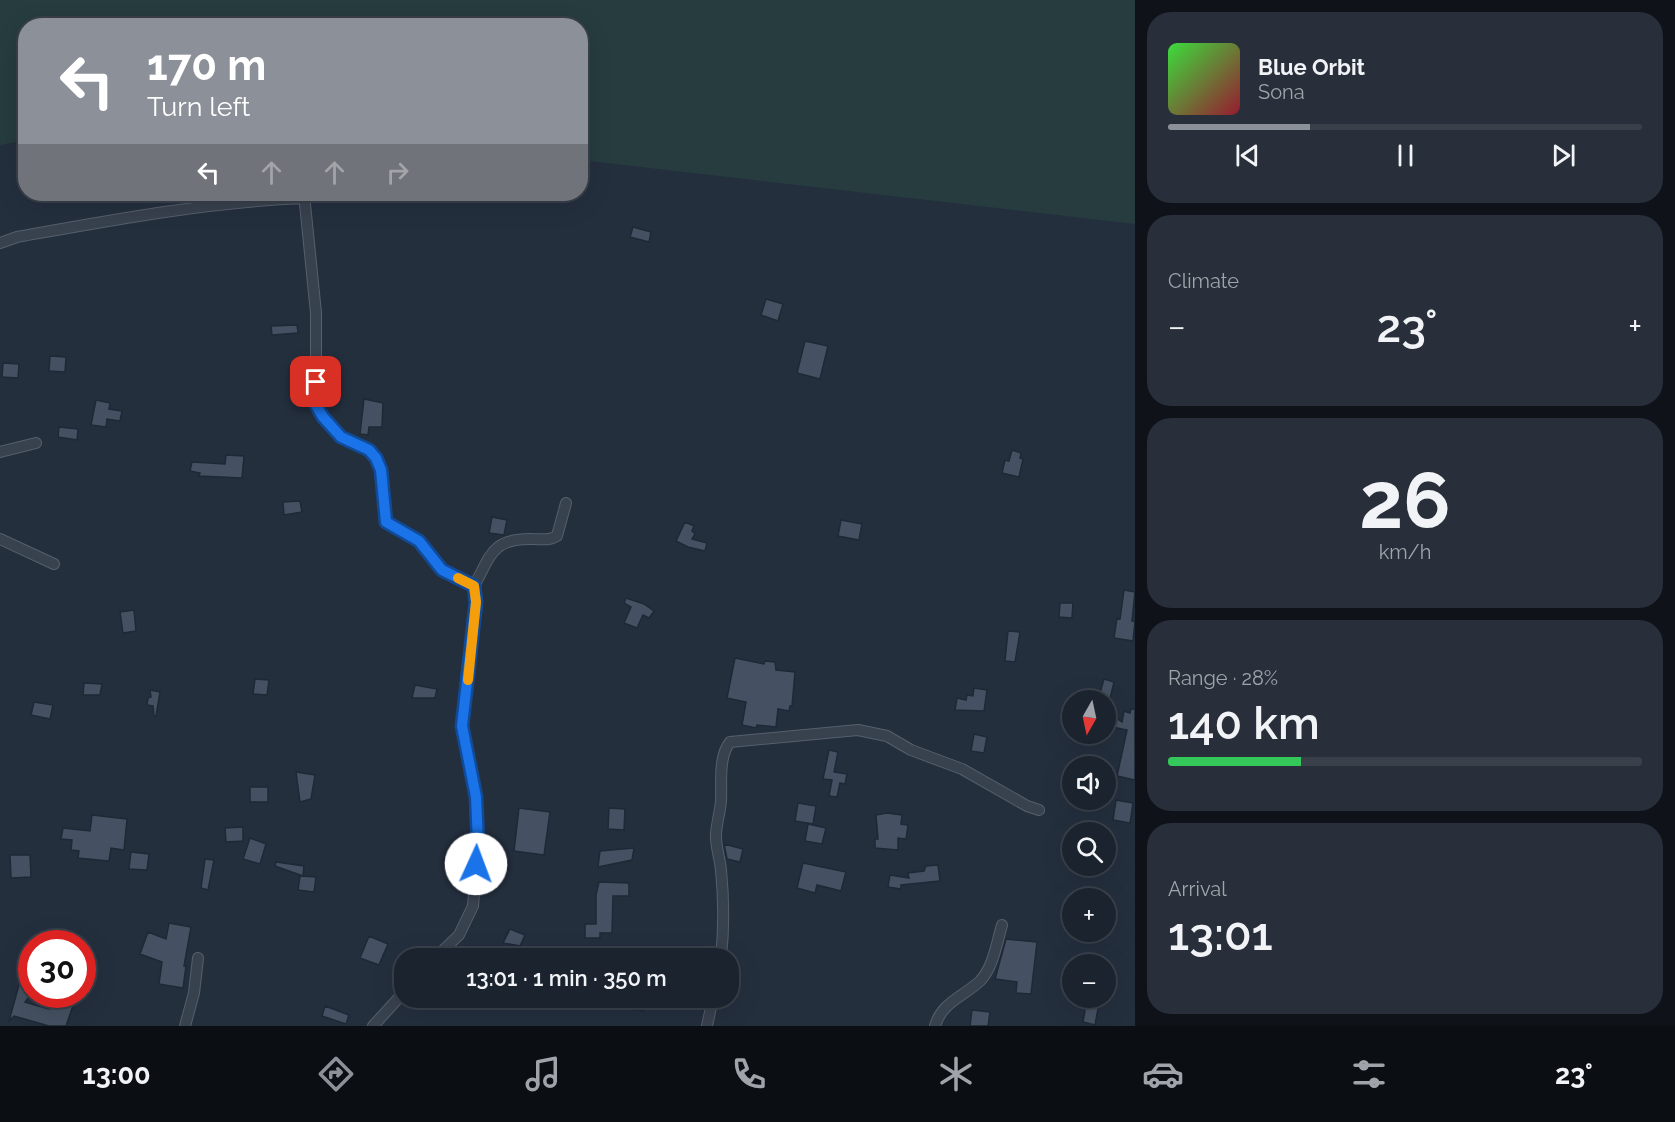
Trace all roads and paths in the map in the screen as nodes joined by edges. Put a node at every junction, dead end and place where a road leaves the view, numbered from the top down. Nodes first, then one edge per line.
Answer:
1 (254, 201) edge
2 (305, 201) edge
3 (0, 243) edge
4 (36, 443) dead end
5 (0, 452) edge
6 (566, 503) dead end
7 (0, 539) edge
8 (54, 564) dead end
9 (474, 586) junction
10 (1039, 810) dead end
11 (1002, 925) dead end
12 (445, 948) edge
13 (722, 948) edge
14 (198, 958) dead end
15 (394, 1003) edge
16 (711, 1008) edge
17 (185, 1026) edge
18 (373, 1026) edge
19 (707, 1026) edge
20 (935, 1026) edge

1 - 3 street
2 - 9 street
4 - 5 street
6 - 9 street
7 - 8 street
9 - 12 street
10 - 13 street
11 - 20 street
14 - 17 street
15 - 18 street
16 - 19 street

